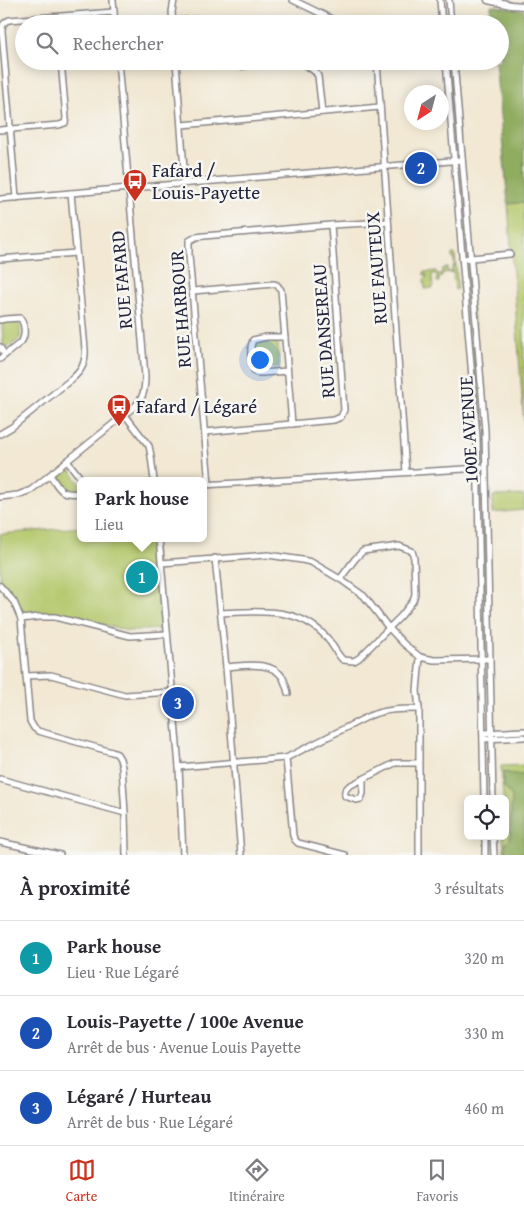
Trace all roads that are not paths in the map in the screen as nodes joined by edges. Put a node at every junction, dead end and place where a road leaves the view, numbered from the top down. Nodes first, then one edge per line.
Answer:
1 (113, 0) edge
2 (174, 0) edge
3 (293, 0) edge
4 (440, 0) edge
5 (449, 0) edge
6 (488, 0) edge
7 (514, 0) edge
8 (524, 5) edge
9 (114, 12) junction
10 (90, 15) edge
11 (114, 15) edge
12 (172, 15) edge
13 (324, 15) edge
14 (441, 15) edge
15 (450, 15) edge
16 (15, 20) edge
17 (62, 70) edge
18 (119, 70) edge
19 (177, 70) edge
20 (313, 70) edge
21 (378, 70) edge
22 (447, 70) edge
23 (455, 70) edge
24 (380, 107) junction
25 (322, 112) junction
26 (182, 125) junction
27 (10, 129) junction
28 (0, 130) edge
29 (454, 160) junction
30 (462, 160) junction
31 (384, 166) junction
32 (185, 183) junction
33 (128, 188) junction
34 (71, 193) junction
35 (16, 198) junction
36 (0, 199) edge
37 (388, 222) junction
38 (330, 225) junction
39 (76, 253) junction
40 (510, 254) dead end
41 (471, 258) junction
42 (0, 259) edge
43 (462, 259) junction
44 (193, 291) junction
45 (0, 320) edge
46 (285, 337) junction
47 (0, 347) edge
48 (5, 355) junction
49 (0, 359) edge
50 (287, 371) junction
51 (125, 415) junction
52 (292, 424) junction
53 (205, 432) junction
54 (0, 434) edge
55 (67, 461) junction
56 (478, 468) junction
57 (486, 468) junction
58 (406, 472) junction
59 (50, 475) junction
60 (80, 477) edge
61 (154, 477) edge
62 (206, 477) edge
63 (207, 485) edge
64 (77, 493) edge
65 (0, 497) edge
66 (159, 542) edge
67 (215, 558) junction
68 (161, 563) junction
69 (340, 579) junction
70 (0, 586) edge
71 (221, 613) junction
72 (21, 619) junction
73 (388, 627) junction
74 (167, 634) junction
75 (420, 657) junction
76 (482, 659) junction
77 (490, 659) junction
78 (226, 667) junction
79 (26, 676) junction
80 (172, 692) junction
81 (288, 694) dead end
82 (419, 709) junction
83 (524, 731) edge
84 (492, 732) junction
85 (483, 736) junction
86 (524, 737) edge
87 (492, 739) junction
88 (286, 758) junction
89 (234, 763) junction
90 (418, 763) junction
91 (179, 767) junction
92 (0, 779) edge
93 (362, 780) junction
94 (484, 795) edge
95 (493, 795) edge
96 (125, 814) junction
97 (485, 840) edge
98 (493, 840) edge
99 (0, 842) edge
100 (60, 855) edge
101 (126, 855) edge
102 (182, 855) edge
103 (241, 855) edge
104 (345, 855) edge
105 (419, 855) edge
106 (485, 855) edge
107 (494, 855) edge

1 - 9 street
2 - 12 street
3 - 13 street
4 - 14 street
5 - 15 street
6 - 8 main road
7 - 8 main road
9 - 10 street
9 - 11 street
16 - 27 street
17 - 27 street
18 - 33 street, RUE FAFARD
19 - 26 street
20 - 25 street
21 - 24 street, RUE FAUTEUX
22 - 29 street, 100E AVENUE
23 - 30 street, 100E AVENUE
24 - 25 street
24 - 31 street, RUE FAUTEUX
25 - 26 street
26 - 32 street
27 - 28 street
27 - 35 street
29 - 30 street
29 - 31 street
29 - 43 street, 100E AVENUE
30 - 41 street, 100E AVENUE
31 - 32 street
31 - 37 street, RUE FAUTEUX
32 - 33 street
33 - 34 street
33 - 51 street, RUE FAFARD
34 - 35 street
34 - 39 street
35 - 36 street
37 - 38 street, RUE HARBOUR
37 - 58 street, RUE FAUTEUX
38 - 44 street, RUE HARBOUR
38 - 52 street, RUE DANSEREAU
39 - 42 street
39 - 54 street
40 - 41 street
41 - 43 street
41 - 57 street, 100E AVENUE
43 - 56 street, 100E AVENUE
44 - 46 street
44 - 53 street, RUE HARBOUR
45 - 48 street
46 - 50 street
46 - 50 street
47 - 48 street
48 - 49 street
50 - 52 street
51 - 55 street, RUE FAFARD
51 - 61 street
52 - 53 street, RUE DANSEREAU
53 - 62 street, RUE HARBOUR
55 - 59 street, RUE FAFARD
55 - 60 street
56 - 57 street
56 - 58 street
56 - 76 street, 100E AVENUE
57 - 77 street, 100E AVENUE
58 - 63 street
59 - 64 street
59 - 65 street, RUE FAFARD
66 - 68 street
67 - 68 street
67 - 69 street
67 - 71 street
68 - 74 street
69 - 73 street
69 - 73 street
70 - 72 street
71 - 73 street
71 - 78 street
72 - 74 street
72 - 79 street
73 - 75 street
74 - 80 street
75 - 76 street
75 - 82 street
76 - 77 street
76 - 85 street, 100E AVENUE
77 - 84 street, 100E AVENUE
78 - 81 street
78 - 89 street
79 - 80 street
79 - 96 street
80 - 91 street
82 - 88 street
82 - 90 street
83 - 84 street
84 - 85 street
84 - 87 street, 100E AVENUE
85 - 87 street
85 - 94 street, 100E AVENUE
86 - 87 street
87 - 95 street, 100E AVENUE
88 - 89 street
88 - 104 street
89 - 91 street
89 - 103 street
90 - 93 street
90 - 105 street
91 - 102 street
92 - 96 street
93 - 93 street
96 - 101 street
97 - 106 street
98 - 107 street
99 - 100 street

